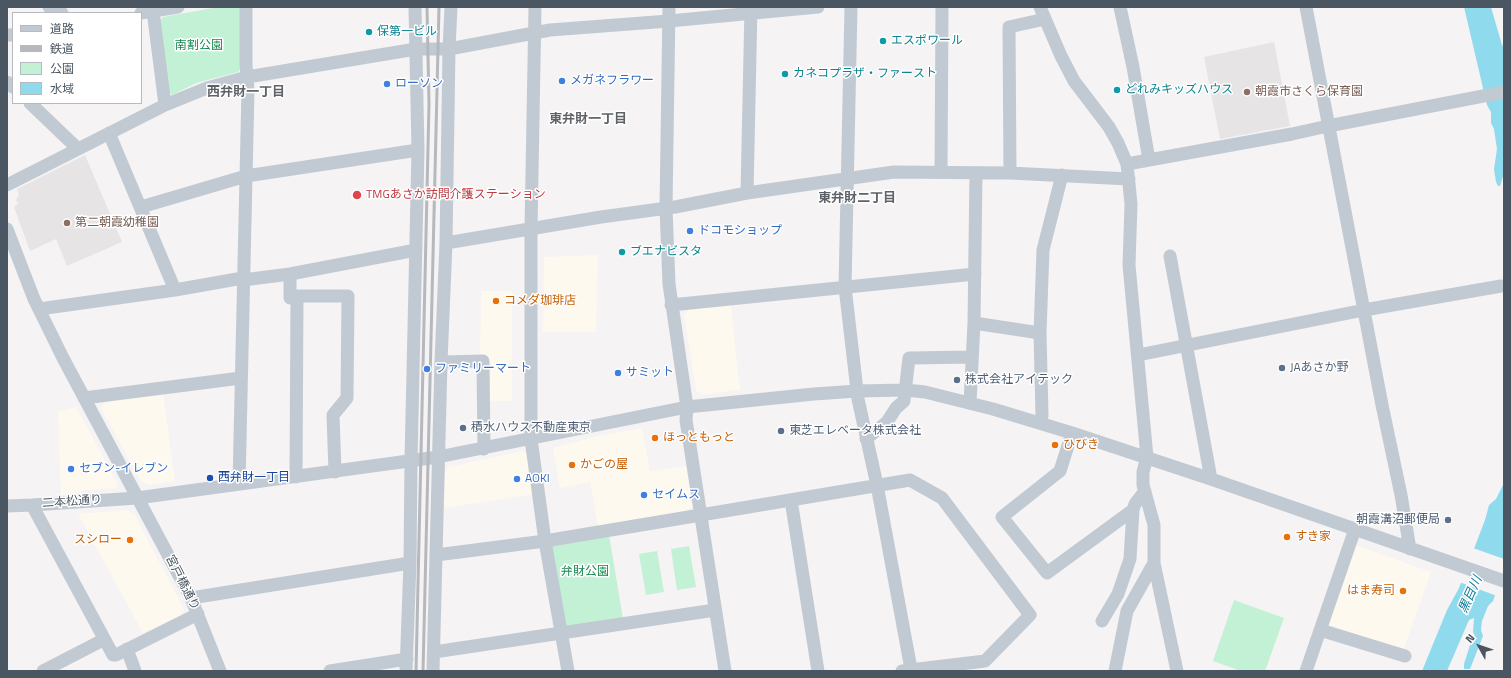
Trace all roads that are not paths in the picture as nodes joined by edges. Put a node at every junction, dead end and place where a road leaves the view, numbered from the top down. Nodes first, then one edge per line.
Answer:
1 (49, 7) edge
2 (178, 7) edge
3 (246, 7) edge
4 (415, 7) edge
5 (452, 7) edge
6 (535, 7) edge
7 (669, 7) edge
8 (818, 7) edge
9 (851, 7) edge
10 (942, 7) edge
11 (1120, 7) edge
12 (1306, 7) edge
13 (153, 10) edge
14 (751, 10) edge
15 (60, 12) edge
16 (1042, 13) edge
17 (669, 21) junction
18 (535, 32) junction
19 (416, 49) junction
20 (449, 49) junction
21 (247, 77) junction
22 (1504, 92) edge
23 (31, 104) edge
24 (165, 105) junction
25 (1328, 126) junction
26 (109, 134) junction
27 (78, 149) junction
28 (418, 150) junction
29 (1149, 160) junction
30 (1127, 164) junction
31 (941, 172) junction
32 (976, 173) junction
33 (1010, 173) junction
34 (1062, 175) junction
35 (246, 176) junction
36 (848, 178) junction
37 (1129, 180) junction
38 (7, 185) edge
39 (748, 193) junction
40 (141, 207) junction
41 (666, 208) junction
42 (7, 229) edge
43 (531, 229) junction
44 (446, 243) junction
45 (416, 250) junction
46 (1170, 256) dead end
47 (290, 274) junction
48 (975, 274) junction
49 (243, 280) junction
50 (1501, 286) dead end
51 (845, 287) junction
52 (175, 290) junction
53 (298, 296) junction
54 (671, 305) junction
55 (39, 309) junction
56 (1364, 310) junction
57 (974, 323) junction
58 (1040, 333) junction
59 (1187, 346) junction
60 (1138, 355) junction
61 (972, 357) junction
62 (440, 362) junction
63 (241, 378) junction
64 (906, 390) junction
65 (857, 391) junction
66 (84, 398) junction
67 (970, 403) junction
68 (687, 407) junction
69 (1041, 423) junction
70 (1072, 433) junction
71 (531, 439) junction
72 (866, 439) junction
73 (484, 449) junction
74 (438, 457) junction
75 (1147, 457) junction
76 (410, 461) junction
77 (335, 472) junction
78 (296, 477) junction
79 (1211, 479) junction
80 (239, 483) junction
81 (877, 485) junction
82 (1145, 491) junction
83 (137, 498) junction
84 (791, 500) junction
85 (32, 505) junction
86 (7, 506) edge
87 (1133, 510) junction
88 (701, 514) junction
89 (1355, 529) junction
90 (545, 541) junction
91 (1410, 549) junction
92 (436, 555) junction
93 (1154, 562) junction
94 (410, 563) junction
95 (1504, 581) edge
96 (191, 598) junction
97 (715, 610) junction
98 (198, 614) junction
99 (1102, 621) dead end
100 (1320, 630) junction
101 (561, 633) junction
102 (104, 640) junction
103 (127, 650) junction
104 (434, 652) junction
105 (1405, 656) dead end
106 (407, 665) edge
107 (907, 670) edge
108 (43, 671) edge
109 (135, 671) edge
110 (220, 671) edge
111 (330, 671) edge
112 (433, 671) edge
113 (568, 671) edge
114 (725, 671) edge
115 (818, 671) edge
116 (1115, 671) edge
117 (1177, 671) edge
118 (1306, 671) edge

1 - 15 street
2 - 13 street
3 - 21 street
4 - 19 street
5 - 20 street
6 - 18 street
7 - 17 street
8 - 14 street
9 - 36 street
10 - 31 street
11 - 29 street
12 - 25 street
13 - 24 street
14 - 17 street
14 - 39 street
16 - 30 street
16 - 33 street
17 - 18 street
17 - 41 street
18 - 20 street
18 - 43 street
19 - 20 street
19 - 21 street
19 - 28 street
20 - 44 street
21 - 24 street
21 - 35 street
22 - 25 street
23 - 27 street
24 - 26 street
25 - 29 street
25 - 56 street
26 - 27 street
26 - 40 street
27 - 38 street
28 - 35 street
28 - 45 street
29 - 30 street
30 - 37 street
31 - 32 street
31 - 36 street
32 - 33 street
32 - 48 street
33 - 34 street
34 - 37 street
34 - 58 street
35 - 40 street
35 - 49 street
36 - 39 street
36 - 51 street
37 - 60 street
39 - 41 street
40 - 52 street
41 - 43 street
41 - 54 street
42 - 55 street, 宮戸橋通り
43 - 44 street
43 - 71 street
44 - 62 street
45 - 47 street
45 - 76 street
46 - 59 street
47 - 49 street
47 - 53 street
48 - 51 street
48 - 57 street
49 - 52 street
49 - 63 street
50 - 56 street
51 - 54 street
51 - 65 street
52 - 55 street
53 - 77 street
53 - 78 street
54 - 68 street
55 - 66 street, 宮戸橋通り
56 - 59 street
56 - 91 street
57 - 58 street
57 - 61 street
58 - 69 street
59 - 60 street
59 - 79 street
60 - 75 street
61 - 64 street
61 - 67 street
62 - 73 street
62 - 74 street
63 - 66 street
63 - 80 street
64 - 65 street, 二本松通り
64 - 67 street, 二本松通り
64 - 72 street
65 - 68 street, 二本松通り
65 - 72 street
66 - 83 street, 宮戸橋通り
67 - 69 street, 二本松通り
68 - 71 street, 二本松通り
68 - 88 street
69 - 70 street, 二本松通り
70 - 75 street, 二本松通り
70 - 87 street
71 - 73 street, 二本松通り
71 - 90 street
72 - 81 street
73 - 74 street, 二本松通り
74 - 76 street, 二本松通り
74 - 92 street
75 - 79 street, 二本松通り
75 - 82 street
76 - 77 street, 二本松通り
76 - 94 street
77 - 78 street, 二本松通り
78 - 80 street, 二本松通り
79 - 89 street, 二本松通り
80 - 83 street, 二本松通り
81 - 84 street
81 - 107 street
81 - 107 street
82 - 87 street
82 - 93 street
83 - 85 street, 二本松通り
83 - 96 street, 宮戸橋通り
84 - 88 street
84 - 115 street
85 - 86 street, 二本松通り
85 - 102 street
87 - 99 street
88 - 90 street
88 - 97 street
89 - 91 street, 二本松通り
89 - 100 street
90 - 92 street
90 - 101 street
91 - 95 street, 二本松通り
92 - 104 street
93 - 116 street
93 - 117 street
94 - 96 street
94 - 106 street
96 - 98 street, 宮戸橋通り
97 - 101 street
97 - 114 street
98 - 103 street
98 - 110 street, 宮戸橋通り
100 - 105 street
100 - 118 street
101 - 104 street
101 - 113 street
102 - 103 street
102 - 108 street
103 - 109 street
104 - 112 street
106 - 111 street

